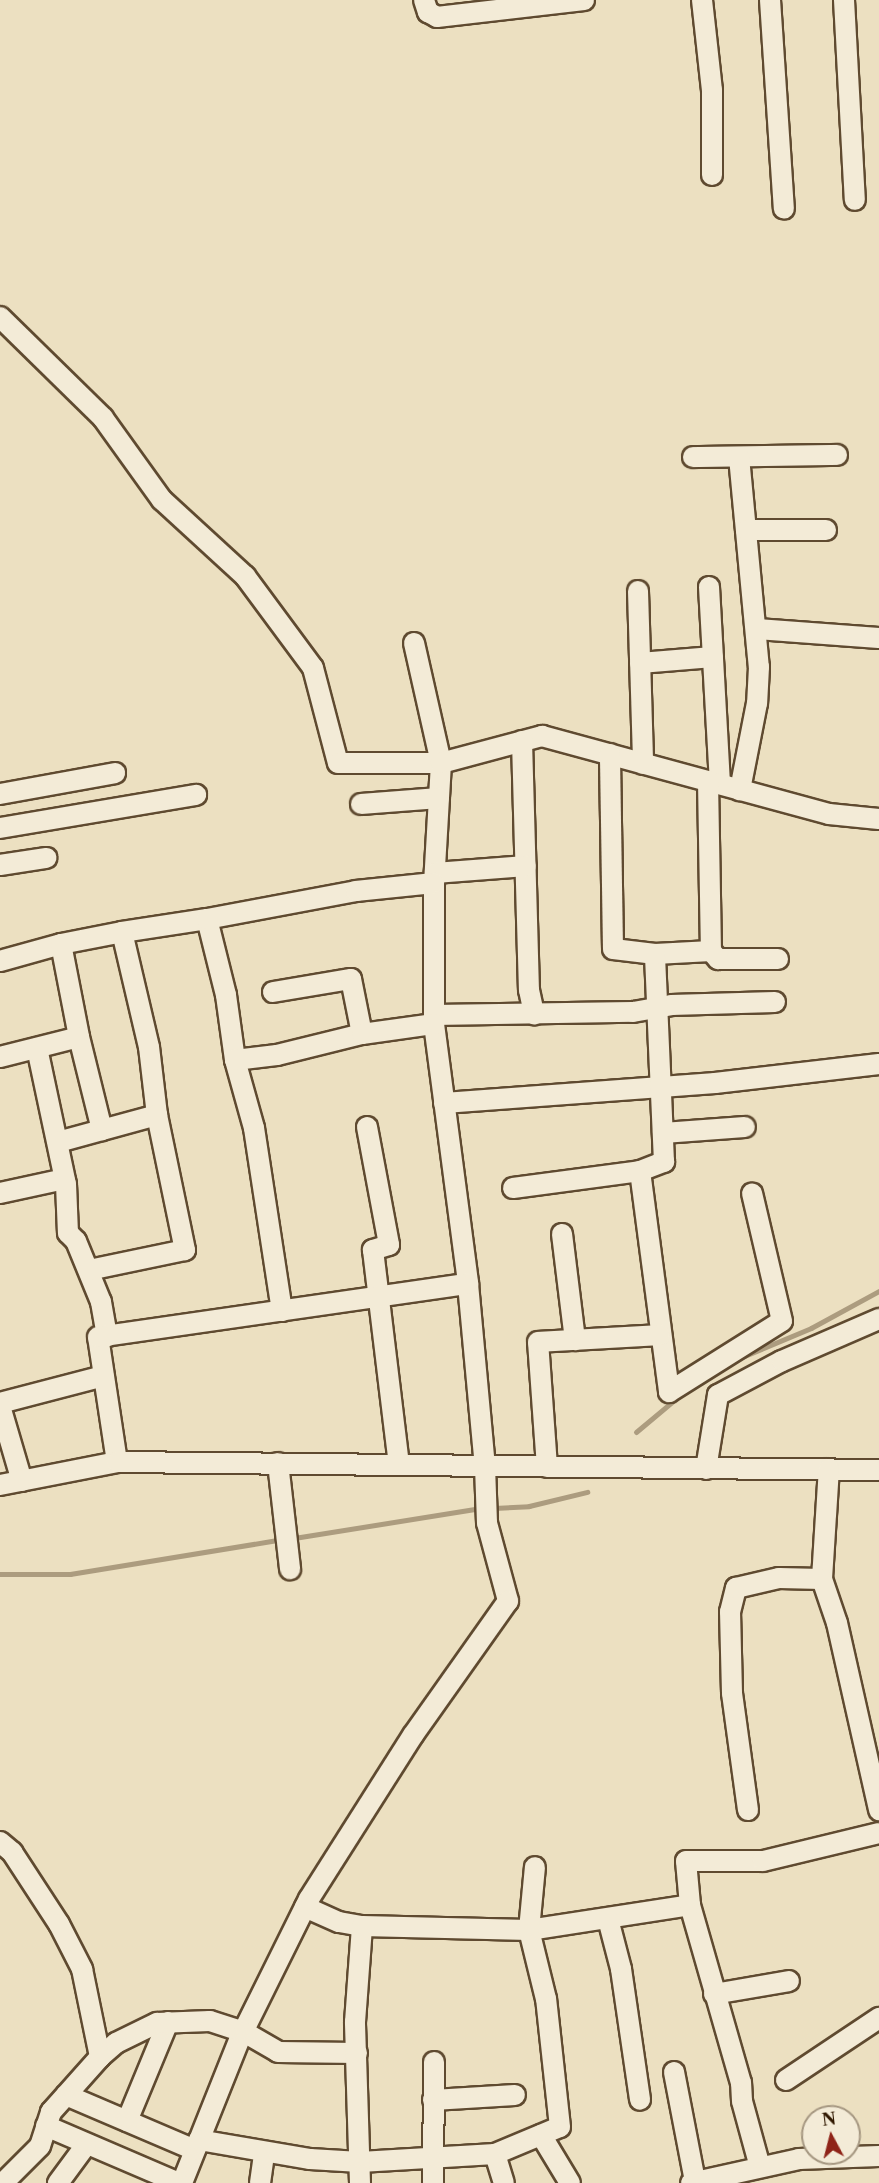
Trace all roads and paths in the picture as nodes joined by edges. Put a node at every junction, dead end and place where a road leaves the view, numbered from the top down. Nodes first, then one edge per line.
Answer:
1 (424, 0) edge
2 (584, 0) edge
3 (702, 0) edge
4 (770, 0) edge
5 (844, 0) edge
6 (548, 2) edge
7 (712, 175) dead end
8 (855, 200) dead end
9 (784, 209) dead end
10 (0, 317) edge
11 (837, 455) dead end
12 (693, 457) dead end
13 (739, 457) junction
14 (746, 530) junction
15 (826, 530) dead end
16 (709, 587) dead end
17 (638, 591) dead end
18 (757, 629) junction
19 (879, 638) edge
20 (414, 643) dead end
21 (713, 657) junction
22 (640, 663) junction
23 (522, 741) junction
24 (610, 754) junction
25 (441, 763) junction
26 (643, 764) junction
27 (115, 773) dead end
28 (714, 783) junction
29 (740, 790) junction
30 (0, 794) edge
31 (196, 795) dead end
32 (439, 798) junction
33 (362, 804) dead end
34 (879, 819) edge
35 (0, 828) edge
36 (46, 858) dead end
37 (0, 866) edge
38 (526, 866) junction
39 (435, 878) junction
40 (207, 919) junction
41 (122, 932) junction
42 (61, 944) junction
43 (711, 951) junction
44 (655, 954) junction
45 (778, 959) dead end
46 (0, 961) edge
47 (273, 992) dead end
48 (775, 1002) dead end
49 (657, 1006) junction
50 (534, 1014) junction
51 (434, 1019) junction
52 (362, 1034) junction
53 (79, 1037) junction
54 (37, 1048) junction
55 (2, 1050) edge
56 (235, 1060) junction
57 (879, 1064) edge
58 (661, 1087) junction
59 (444, 1103) junction
60 (157, 1115) junction
61 (367, 1127) dead end
62 (745, 1127) dead end
63 (102, 1130) junction
64 (663, 1133) junction
65 (58, 1142) junction
66 (640, 1171) junction
67 (65, 1179) junction
68 (513, 1188) dead end
69 (0, 1193) edge
70 (752, 1193) dead end
71 (562, 1234) dead end
72 (89, 1270) junction
73 (468, 1284) junction
74 (376, 1297) junction
75 (282, 1311) junction
76 (879, 1319) edge
77 (660, 1335) junction
78 (107, 1336) junction
79 (575, 1340) junction
80 (104, 1376) junction
81 (0, 1405) edge
82 (117, 1462) junction
83 (278, 1463) junction
84 (399, 1464) junction
85 (485, 1466) junction
86 (547, 1467) junction
87 (706, 1468) junction
88 (829, 1469) junction
89 (879, 1470) edge
90 (22, 1481) junction
91 (0, 1485) edge
92 (290, 1569) dead end
93 (822, 1579) junction
94 (748, 1810) dead end
95 (879, 1810) edge
96 (879, 1833) edge
97 (0, 1842) edge
98 (535, 1867) dead end
99 (690, 1905) junction
100 (305, 1907) junction
101 (608, 1919) junction
102 (362, 1926) junction
103 (529, 1930) junction
104 (789, 1981) dead end
105 (714, 1994) junction
106 (879, 2018) edge
107 (168, 2022) junction
108 (244, 2032) junction
109 (357, 2053) junction
110 (100, 2057) junction
111 (434, 2062) dead end
112 (674, 2072) dead end
113 (786, 2080) dead end
114 (66, 2095) junction
115 (515, 2095) dead end
116 (433, 2100) junction
117 (640, 2100) dead end
118 (127, 2121) junction
119 (46, 2126) junction
120 (541, 2135) junction
121 (86, 2145) junction
122 (197, 2145) junction
123 (264, 2152) junction
124 (495, 2154) junction
125 (879, 2156) edge
126 (431, 2158) junction
127 (360, 2162) junction
128 (760, 2167) junction
129 (147, 2177) edge
130 (693, 2182) edge
131 (3, 2183) edge
132 (58, 2183) edge
133 (181, 2183) edge
134 (260, 2183) edge
135 (360, 2183) edge
136 (433, 2183) edge
137 (504, 2183) edge
138 (570, 2183) edge

1 - 6 street
2 - 6 street
3 - 7 street
4 - 9 street
5 - 8 street
10 - 25 street
11 - 13 street
12 - 13 street
13 - 14 street
14 - 15 street
14 - 18 street
16 - 21 street
17 - 22 street
18 - 19 street
18 - 29 street
20 - 25 street
21 - 22 street
21 - 28 street
22 - 26 street
23 - 24 street
23 - 25 street
23 - 38 street
24 - 26 street
24 - 44 street
25 - 32 street
26 - 28 street
27 - 30 street
28 - 29 street
28 - 43 street
29 - 34 street
31 - 35 street
32 - 33 street
32 - 39 street
36 - 37 street
38 - 39 street
38 - 50 street
39 - 40 street
39 - 51 street
40 - 41 street
40 - 56 street
41 - 42 street
41 - 60 street
42 - 46 street
42 - 53 street
43 - 44 street
43 - 45 street
44 - 49 street
47 - 52 street
48 - 49 street
49 - 50 street
49 - 58 street
50 - 51 street
51 - 52 street
51 - 59 street
52 - 56 street
53 - 54 street
53 - 63 street
54 - 55 street
54 - 65 street
56 - 75 street
57 - 58 street
58 - 59 street
58 - 64 street
59 - 73 street
60 - 63 street
60 - 72 street
61 - 74 street
62 - 64 street
63 - 65 street
64 - 66 street
65 - 67 street
66 - 68 street
66 - 77 street
67 - 69 street
67 - 72 street
70 - 77 street
71 - 79 street
72 - 78 street
73 - 74 street
73 - 85 street
74 - 75 street
74 - 84 street
75 - 78 street
76 - 87 street
77 - 79 street
78 - 80 street
79 - 86 street
80 - 81 street
80 - 82 street
81 - 90 street
82 - 83 street
82 - 90 street
83 - 84 street
83 - 92 street
84 - 85 street
85 - 86 street
85 - 100 street
86 - 87 street
87 - 88 street
88 - 89 street
88 - 93 street
90 - 91 street
93 - 94 street
93 - 95 street
96 - 99 street
97 - 110 street
98 - 103 street
99 - 101 street
99 - 105 street
100 - 102 street
100 - 108 street
101 - 103 street
101 - 117 street
102 - 103 street
102 - 109 street
103 - 120 street
104 - 105 street
105 - 128 street
106 - 113 street
107 - 108 street
107 - 110 street
107 - 118 street
108 - 109 street
108 - 122 street
109 - 127 street
110 - 114 street
111 - 116 street
112 - 130 street
114 - 118 street
114 - 119 street
115 - 116 street
116 - 126 street
118 - 122 street
119 - 121 street
119 - 131 street
120 - 124 street
120 - 138 street
121 - 129 street
121 - 132 street
122 - 123 street
122 - 133 street
123 - 127 street
123 - 134 street
124 - 126 street
124 - 137 street
125 - 128 street
126 - 127 street
126 - 136 street
127 - 135 street
128 - 130 street
129 - 133 street

